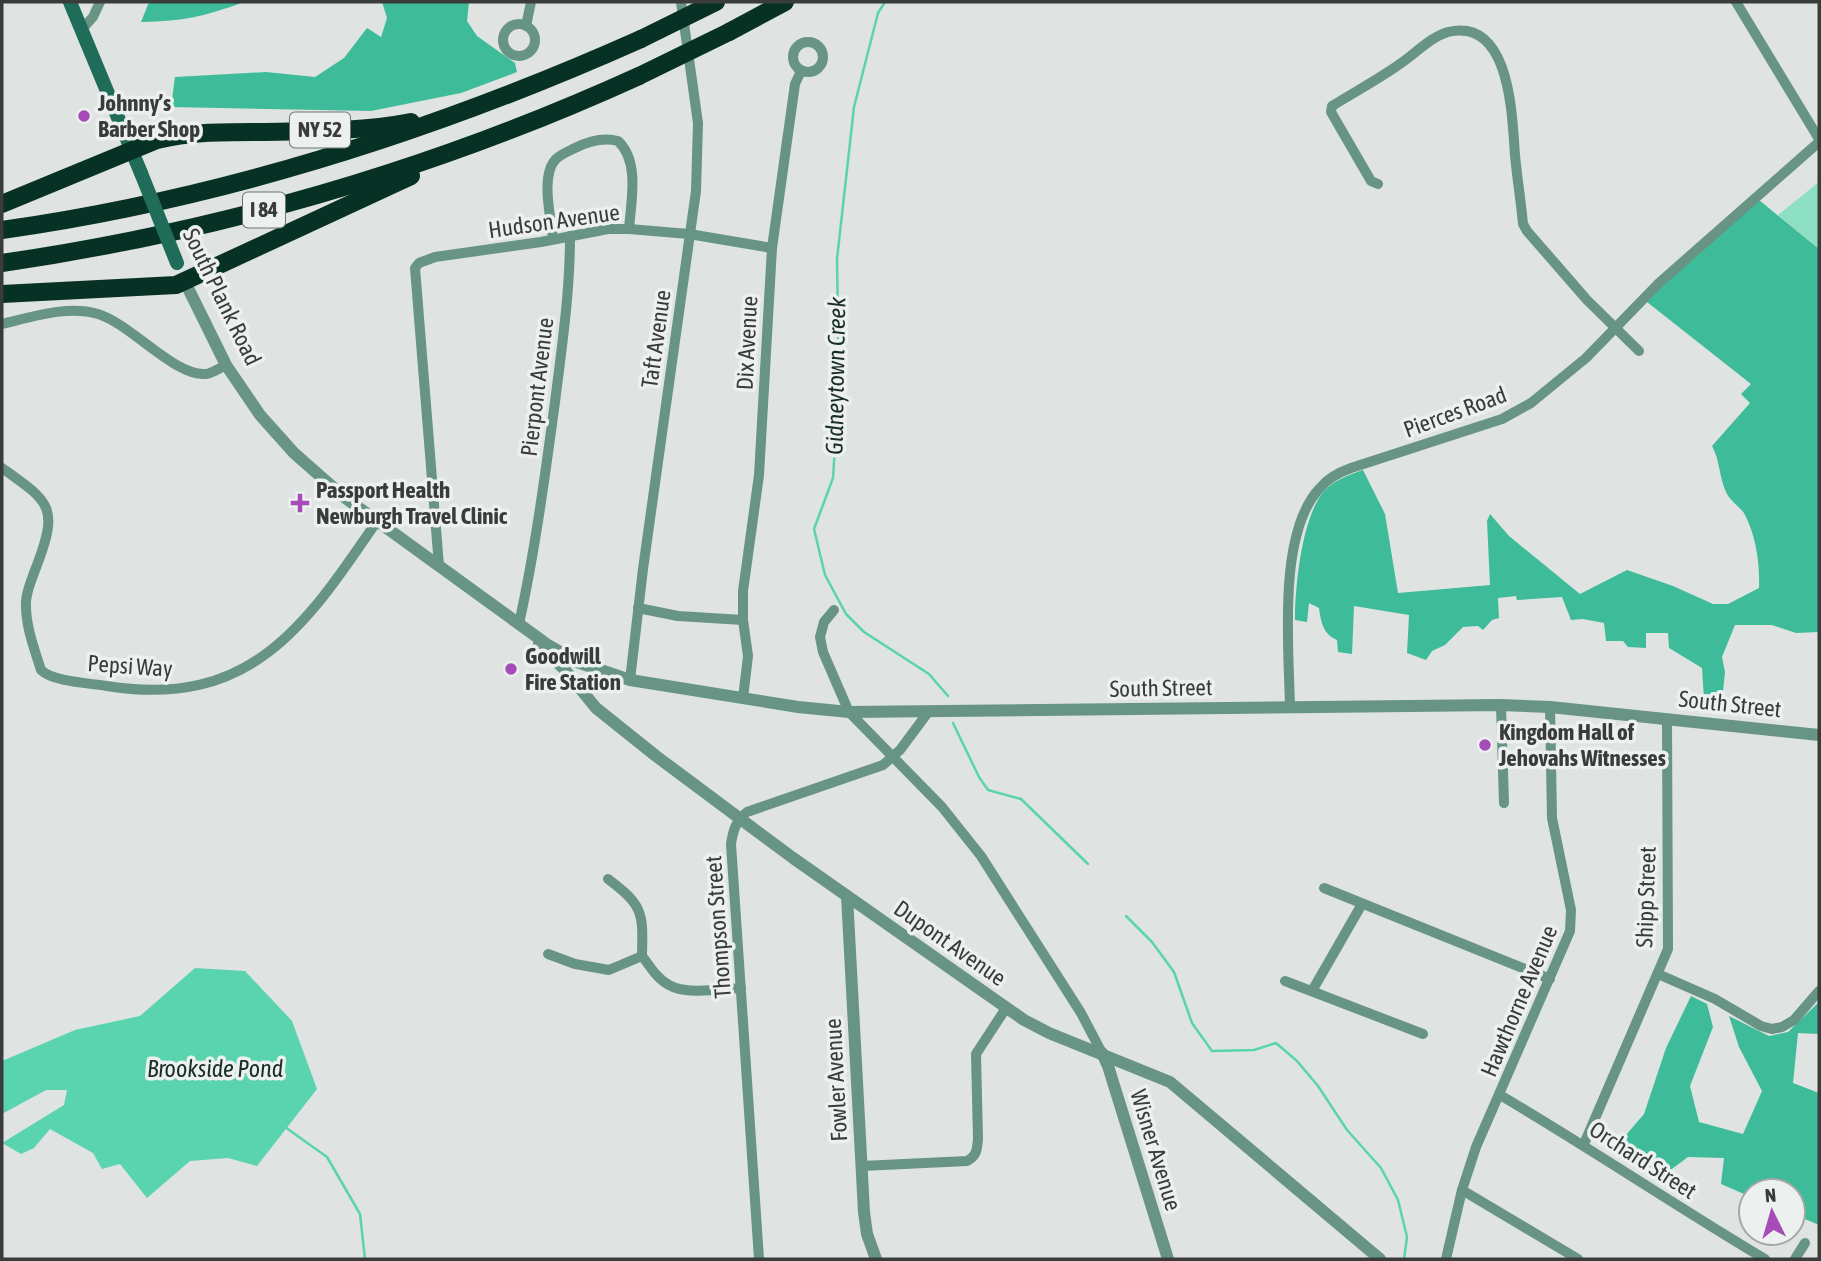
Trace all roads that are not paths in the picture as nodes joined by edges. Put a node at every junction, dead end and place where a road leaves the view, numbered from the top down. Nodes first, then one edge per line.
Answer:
1 (70, 2) edge
2 (100, 2) edge
3 (531, 2) edge
4 (681, 2) edge
5 (716, 2) edge
6 (785, 2) edge
7 (1736, 2) edge
8 (526, 26) dead end
9 (83, 28) junction
10 (801, 71) dead end
11 (507, 96) junction
12 (518, 127) junction
13 (1819, 141) edge
14 (132, 152) junction
15 (1378, 184) dead end
16 (2, 204) edge
17 (2, 229) edge
18 (629, 229) junction
19 (689, 234) junction
20 (570, 236) junction
21 (553, 239) junction
22 (772, 248) junction
23 (2, 262) edge
24 (185, 282) junction
25 (2, 294) edge
26 (2, 324) edge
27 (1615, 330) junction
28 (1639, 351) dead end
29 (226, 365) junction
30 (2, 468) edge
31 (377, 521) junction
32 (439, 566) junction
33 (638, 608) junction
34 (834, 610) dead end
35 (743, 620) junction
36 (519, 624) junction
37 (630, 680) junction
38 (743, 698) junction
39 (1501, 705) junction
40 (1290, 707) junction
41 (1550, 707) junction
42 (929, 711) junction
43 (849, 712) junction
44 (1667, 719) junction
45 (1819, 735) edge
46 (894, 756) junction
47 (1504, 803) dead end
48 (741, 817) junction
49 (608, 879) dead end
50 (1324, 888) dead end
51 (847, 897) junction
52 (1362, 904) junction
53 (548, 954) dead end
54 (642, 956) junction
55 (1658, 974) junction
56 (1550, 979) junction
57 (1285, 981) dead end
58 (741, 988) junction
59 (1312, 991) junction
60 (1819, 991) edge
61 (1006, 1008) junction
62 (1423, 1034) dead end
63 (1102, 1053) junction
64 (1500, 1095) junction
65 (1584, 1144) junction
66 (862, 1166) junction
67 (1462, 1190) junction
68 (759, 1259) edge
69 (876, 1259) edge
70 (1168, 1259) edge
71 (1380, 1259) edge
72 (1446, 1259) edge
73 (1578, 1259) edge
74 (1765, 1259) edge

1 - 9 main road, South Plank Road
2 - 9 street
3 - 8 street
4 - 19 street, Taft Avenue
5 - 11 highway, I 84, bridge
6 - 12 highway, I 84, bridge
7 - 13 street
9 - 14 main road, South Plank Road
10 - 22 street, Dix Avenue
11 - 14 highway, NY 52
11 - 17 highway, I 84
12 - 23 highway, I 84
12 - 24 highway
13 - 27 street, Pierces Road
14 - 16 highway
14 - 24 main road, South Plank Road, bridge
15 - 27 street
18 - 19 street, Hudson Avenue
18 - 20 street, Hudson Avenue
18 - 21 street
19 - 22 street, Hudson Avenue
19 - 33 street, Taft Avenue
20 - 21 street, Hudson Avenue
20 - 36 street, Pierpont Avenue
21 - 32 street, Hudson Avenue
22 - 35 street, Dix Avenue
24 - 25 highway
24 - 29 street, South Plank Road
26 - 29 street
27 - 28 street
27 - 40 street, Pierces Road
29 - 31 street, South Plank Road
30 - 31 street, Pepsi Way
31 - 32 street, South Plank Road
32 - 36 street, South Plank Road
33 - 35 street
33 - 37 street, Taft Avenue
34 - 43 street
35 - 38 street, Dix Avenue
36 - 37 street, South Street
36 - 48 street, Dupont Avenue
37 - 38 street, South Street
38 - 43 street, South Street
39 - 40 street, South Street
39 - 41 street, South Street
39 - 47 street
40 - 42 street, South Street
41 - 44 street, South Street
41 - 56 street, Hawthorne Avenue
42 - 43 street, South Street
42 - 46 street
43 - 46 street
44 - 45 street, South Street
44 - 55 street, Shipp Street
46 - 48 street
46 - 63 street
48 - 51 street, Dupont Avenue
48 - 58 street, Thompson Street
49 - 54 street
50 - 52 street
51 - 61 street, Dupont Avenue
51 - 66 street, Fowler Avenue
52 - 56 street
52 - 59 street
53 - 54 street
54 - 58 street
55 - 60 street
55 - 65 street, Shipp Street
56 - 64 street, Hawthorne Avenue
57 - 59 street
58 - 68 street, Thompson Street
59 - 62 street
61 - 63 street, Dupont Avenue
61 - 66 street
63 - 70 street, Wisner Avenue
63 - 71 street, Dupont Avenue
64 - 65 street, Orchard Street
64 - 67 street, Hawthorne Avenue
65 - 74 street, Orchard Street
66 - 69 street, Fowler Avenue
67 - 72 street, Hawthorne Avenue
67 - 73 street

